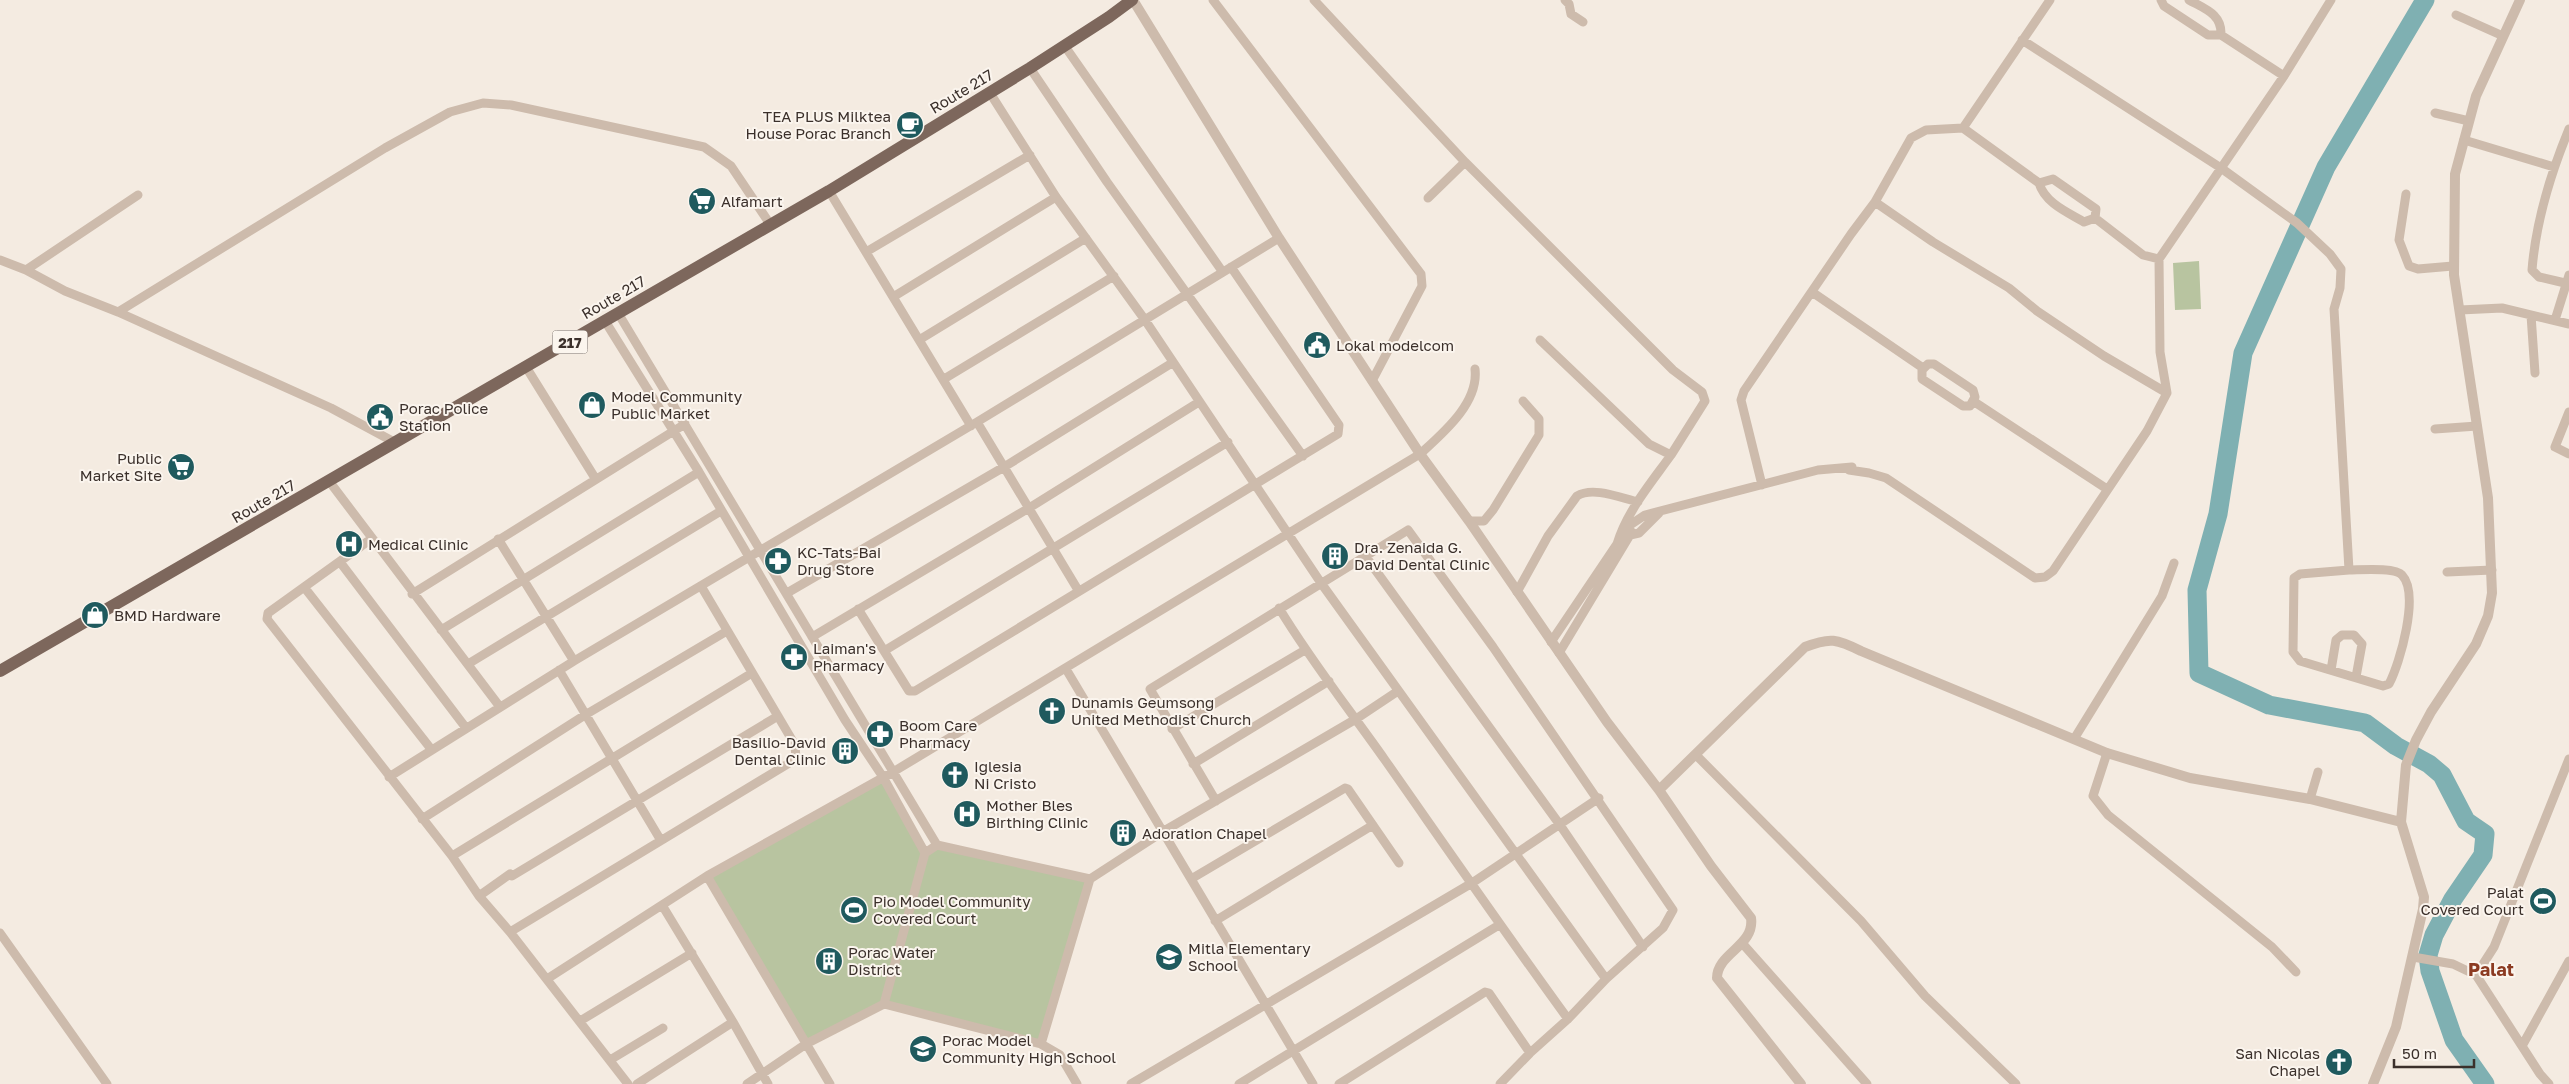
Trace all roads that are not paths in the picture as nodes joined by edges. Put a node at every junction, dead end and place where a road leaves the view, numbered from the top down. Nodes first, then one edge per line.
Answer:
1 (1132, 0) edge
2 (1213, 0) edge
3 (1314, 0) edge
4 (1565, 0) edge
5 (2050, 0) edge
6 (2161, 0) edge
7 (2189, 0) edge
8 (2331, 0) edge
9 (2520, 0) edge
10 (2456, 15) dead end
11 (1582, 22) dead end
12 (2221, 35) junction
13 (2503, 36) junction
14 (2022, 40) junction
15 (1064, 45) junction
16 (1030, 68) junction
17 (2284, 76) junction
18 (990, 92) junction
19 (2435, 113) dead end
20 (2468, 121) junction
21 (1963, 128) junction
22 (2569, 129) edge
23 (2464, 140) junction
24 (1030, 155) junction
25 (1465, 162) junction
26 (2554, 167) junction
27 (2221, 168) junction
28 (2039, 183) junction
29 (829, 191) junction
30 (2406, 194) dead end
31 (138, 195) dead end
32 (1056, 196) junction
33 (1428, 198) dead end
34 (1875, 202) junction
35 (2096, 218) junction
36 (770, 224) junction
37 (1086, 238) junction
38 (1279, 238) junction
39 (866, 252) junction
40 (2159, 259) junction
41 (0, 260) edge
42 (2453, 266) junction
43 (1231, 267) junction
44 (26, 270) junction
45 (1222, 272) junction
46 (1114, 276) junction
47 (2567, 279) edge
48 (1812, 292) junction
49 (1186, 293) junction
50 (892, 297) junction
51 (2460, 310) junction
52 (118, 312) junction
53 (618, 313) junction
54 (2531, 316) junction
55 (1146, 320) junction
56 (2555, 320) junction
57 (605, 321) junction
58 (2569, 324) edge
59 (919, 340) junction
60 (1540, 340) dead end
61 (1172, 363) junction
62 (526, 367) junction
63 (1923, 368) junction
64 (1475, 369) dead end
65 (2535, 373) dead end
66 (944, 379) junction
67 (1372, 381) junction
68 (2166, 393) junction
69 (1523, 401) dead end
70 (1973, 401) junction
71 (1199, 402) junction
72 (2569, 412) edge
73 (685, 424) junction
74 (974, 424) junction
75 (2477, 426) junction
76 (2435, 429) dead end
77 (674, 431) junction
78 (1228, 442) junction
79 (396, 443) junction
80 (1420, 454) junction
81 (2569, 454) edge
82 (1671, 455) junction
83 (1302, 456) junction
84 (1004, 467) junction
85 (699, 472) junction
86 (595, 478) junction
87 (329, 481) junction
88 (1255, 483) junction
89 (1762, 485) junction
90 (2107, 489) junction
91 (1638, 502) junction
92 (1029, 508) junction
93 (722, 510) junction
94 (1469, 521) junction
95 (1288, 534) junction
96 (371, 539) junction
97 (498, 539) junction
98 (761, 549) junction
99 (1053, 549) junction
100 (750, 556) junction
101 (1366, 558) junction
102 (340, 562) junction
103 (2174, 562) dead end
104 (2349, 570) junction
105 (2492, 570) junction
106 (2447, 572) dead end
107 (524, 578) junction
108 (1321, 583) junction
109 (700, 586) junction
110 (304, 587) junction
111 (1078, 590) junction
112 (1517, 592) junction
113 (787, 593) junction
114 (412, 594) junction
115 (1278, 608) junction
116 (858, 609) junction
117 (547, 616) junction
118 (441, 630) junction
119 (727, 631) junction
120 (812, 637) junction
121 (1550, 642) junction
122 (1304, 650) junction
123 (884, 651) junction
124 (1559, 653) junction
125 (574, 661) junction
126 (468, 664) junction
127 (559, 670) junction
128 (1066, 670) junction
129 (2331, 670) junction
130 (0, 671) edge
131 (752, 673) junction
132 (2356, 677) junction
133 (1329, 681) junction
134 (1398, 690) junction
135 (500, 707) junction
136 (585, 715) junction
137 (778, 716) junction
138 (1356, 719) junction
139 (466, 728) junction
140 (1172, 729) junction
141 (2074, 739) junction
142 (431, 749) junction
143 (2107, 753) junction
144 (1696, 755) junction
145 (612, 758) junction
146 (2569, 759) edge
147 (1193, 764) junction
148 (893, 772) junction
149 (2318, 772) dead end
150 (389, 777) junction
151 (883, 777) junction
152 (1659, 790) junction
153 (1599, 798) junction
154 (2310, 799) junction
155 (636, 800) junction
156 (1216, 801) junction
157 (422, 819) junction
158 (2401, 822) junction
159 (1373, 825) junction
160 (1560, 826) junction
161 (1164, 831) junction
162 (660, 839) junction
163 (937, 846) junction
164 (925, 853) junction
165 (452, 856) junction
166 (1516, 856) junction
167 (1399, 862) dead end
168 (707, 876) junction
169 (1090, 878) junction
170 (1191, 879) junction
171 (1472, 884) junction
172 (479, 896) junction
173 (662, 905) junction
174 (1215, 921) junction
175 (1499, 925) junction
176 (0, 932) edge
177 (510, 932) junction
178 (1742, 943) junction
179 (1643, 946) junction
180 (692, 953) junction
181 (2413, 957) junction
182 (2569, 961) edge
183 (2296, 972) dead end
184 (2476, 974) junction
185 (547, 979) junction
186 (1606, 980) junction
187 (884, 1004) junction
188 (1266, 1005) junction
189 (1568, 1019) junction
190 (580, 1021) junction
191 (733, 1022) junction
192 (663, 1028) dead end
193 (806, 1044) junction
194 (1041, 1044) junction
195 (2522, 1046) junction
196 (1294, 1051) junction
197 (1530, 1053) junction
198 (610, 1060) junction
199 (762, 1074) junction
200 (107, 1084) edge
201 (628, 1084) edge
202 (637, 1084) edge
203 (746, 1084) edge
204 (768, 1084) edge
205 (830, 1084) edge
206 (1076, 1084) edge
207 (1131, 1084) edge
208 (1239, 1084) edge
209 (1313, 1084) edge
210 (1339, 1084) edge
211 (1500, 1084) edge
212 (1801, 1084) edge
213 (1867, 1084) edge
214 (2016, 1084) edge
215 (2373, 1084) edge
216 (2549, 1084) edge

1 - 15 main road, Route 217 / 217
1 - 38 street
2 - 67 street
3 - 25 street
4 - 11 street
5 - 14 street
6 - 12 street
7 - 12 street
8 - 17 street
9 - 13 street
10 - 13 street
12 - 17 street
13 - 20 street
14 - 21 street
14 - 27 street
15 - 16 main road, Route 217 / 217
15 - 45 street
16 - 18 main road, Route 217 / 217
16 - 49 street
17 - 27 street
18 - 24 street
18 - 29 main road, Route 217 / 217
19 - 20 street
20 - 23 street
21 - 28 street
21 - 34 street
22 - 26 street
23 - 26 street
23 - 42 street
24 - 32 street
24 - 39 street
25 - 33 street
25 - 82 street
26 - 47 street
27 - 40 street
27 - 104 street
28 - 35 street
28 - 35 street
29 - 36 main road, Route 217 / 217
29 - 39 street
30 - 42 street
31 - 44 street
32 - 37 street
32 - 50 street
34 - 48 street
34 - 68 street
35 - 40 street
36 - 52 street
36 - 53 main road, Route 217 / 217
37 - 46 street
37 - 59 street
38 - 43 street
38 - 67 street
39 - 50 street
40 - 68 street
41 - 44 street
42 - 51 street
43 - 45 street
43 - 83 street
44 - 52 street
45 - 49 street
46 - 55 street
46 - 66 street
47 - 56 street
48 - 63 street
48 - 89 street
49 - 55 street
49 - 83 street
50 - 59 street
51 - 54 street
51 - 75 street
52 - 79 street
53 - 57 main road, Route 217 / 217
53 - 73 street
54 - 56 street
54 - 65 street
55 - 61 street
55 - 74 street
56 - 58 street
57 - 62 main road, Route 217 / 217
57 - 77 street
59 - 66 street
60 - 82 street
61 - 71 street
61 - 84 street
62 - 79 main road, Route 217 / 217
62 - 86 street
63 - 70 street
63 - 70 street
64 - 80 street
66 - 74 street
67 - 80 street
68 - 90 street
69 - 94 street
70 - 90 street
71 - 78 street
71 - 92 street
72 - 81 street
73 - 77 street
73 - 98 street
74 - 84 street
74 - 98 street
75 - 76 street
75 - 105 street
77 - 85 street
77 - 86 street
78 - 88 street
78 - 99 street
79 - 87 main road, Route 217 / 217
80 - 94 street
80 - 95 street
82 - 91 street
83 - 88 street
84 - 92 street
84 - 113 street
85 - 93 street
85 - 107 street
86 - 97 street
87 - 96 street
87 - 130 main road, Route 217 / 217
88 - 95 street
88 - 111 street
89 - 90 street
89 - 124 street
91 - 112 street
91 - 121 street
92 - 99 street
92 - 116 street
93 - 100 street
93 - 117 street
94 - 112 street
95 - 108 street
95 - 128 street
96 - 102 street
96 - 114 street
97 - 107 street
97 - 114 street
98 - 100 street
98 - 113 street
99 - 111 street
99 - 123 street
100 - 109 street
100 - 151 street
101 - 108 street
101 - 153 street
101 - 160 street
102 - 110 street
102 - 139 street
103 - 141 street
104 - 129 street
104 - 132 street
105 - 106 street
105 - 158 street
107 - 117 street
107 - 118 street
108 - 115 street
108 - 134 street
109 - 119 street
109 - 125 street
110 - 142 street
110 - 150 street
111 - 123 street
112 - 121 street
113 - 120 street
114 - 118 street
115 - 122 street
115 - 140 street
116 - 120 street
116 - 123 street
117 - 125 street
117 - 126 street
118 - 126 street
119 - 131 street
119 - 136 street
120 - 148 street
121 - 124 street
122 - 133 street
122 - 140 street
124 - 152 street
125 - 127 street
126 - 135 street
127 - 135 street
127 - 136 street
128 - 148 street
128 - 161 street
129 - 132 street
129 - 132 street
131 - 137 street
131 - 145 street
133 - 138 street
133 - 147 street
134 - 138 street
134 - 166 street
135 - 139 street
136 - 145 street
136 - 157 street
137 - 155 street
137 - 162 street
138 - 156 street
138 - 171 street
139 - 142 street
140 - 147 street
141 - 143 street
141 - 144 street
142 - 150 street
143 - 154 street
143 - 183 street
144 - 152 street
144 - 214 street
145 - 155 street
145 - 165 street
146 - 184 street
147 - 156 street
148 - 151 street
148 - 163 street
149 - 154 street
150 - 157 street
151 - 164 street
151 - 168 street
152 - 178 street
153 - 160 street
153 - 179 street
154 - 158 street
155 - 162 street
155 - 172 street
156 - 161 street
157 - 165 street
158 - 181 street
159 - 167 street
159 - 170 street
159 - 174 street
160 - 166 street
160 - 179 street
161 - 169 street
161 - 170 street
162 - 177 street
163 - 164 street
163 - 169 street
164 - 187 street
165 - 172 street
166 - 171 street
166 - 186 street
168 - 173 street
168 - 193 street
169 - 194 street
170 - 174 street
171 - 175 street
171 - 188 street
172 - 177 street
173 - 180 street
173 - 185 street
174 - 188 street
175 - 189 street
175 - 196 street
176 - 200 street
177 - 185 street
178 - 212 street
178 - 213 street
179 - 186 street
180 - 190 street
180 - 191 street
181 - 184 street
181 - 215 street
182 - 195 street
184 - 195 street
185 - 190 street
186 - 189 street
187 - 193 street
187 - 194 street
188 - 196 street
188 - 207 street
189 - 197 street
190 - 198 street
191 - 199 street
191 - 202 street
192 - 198 street
193 - 199 street
193 - 205 street
194 - 206 street
195 - 216 street
196 - 208 street
196 - 209 street
197 - 210 street
197 - 211 street
198 - 201 street
199 - 203 street
199 - 204 street

